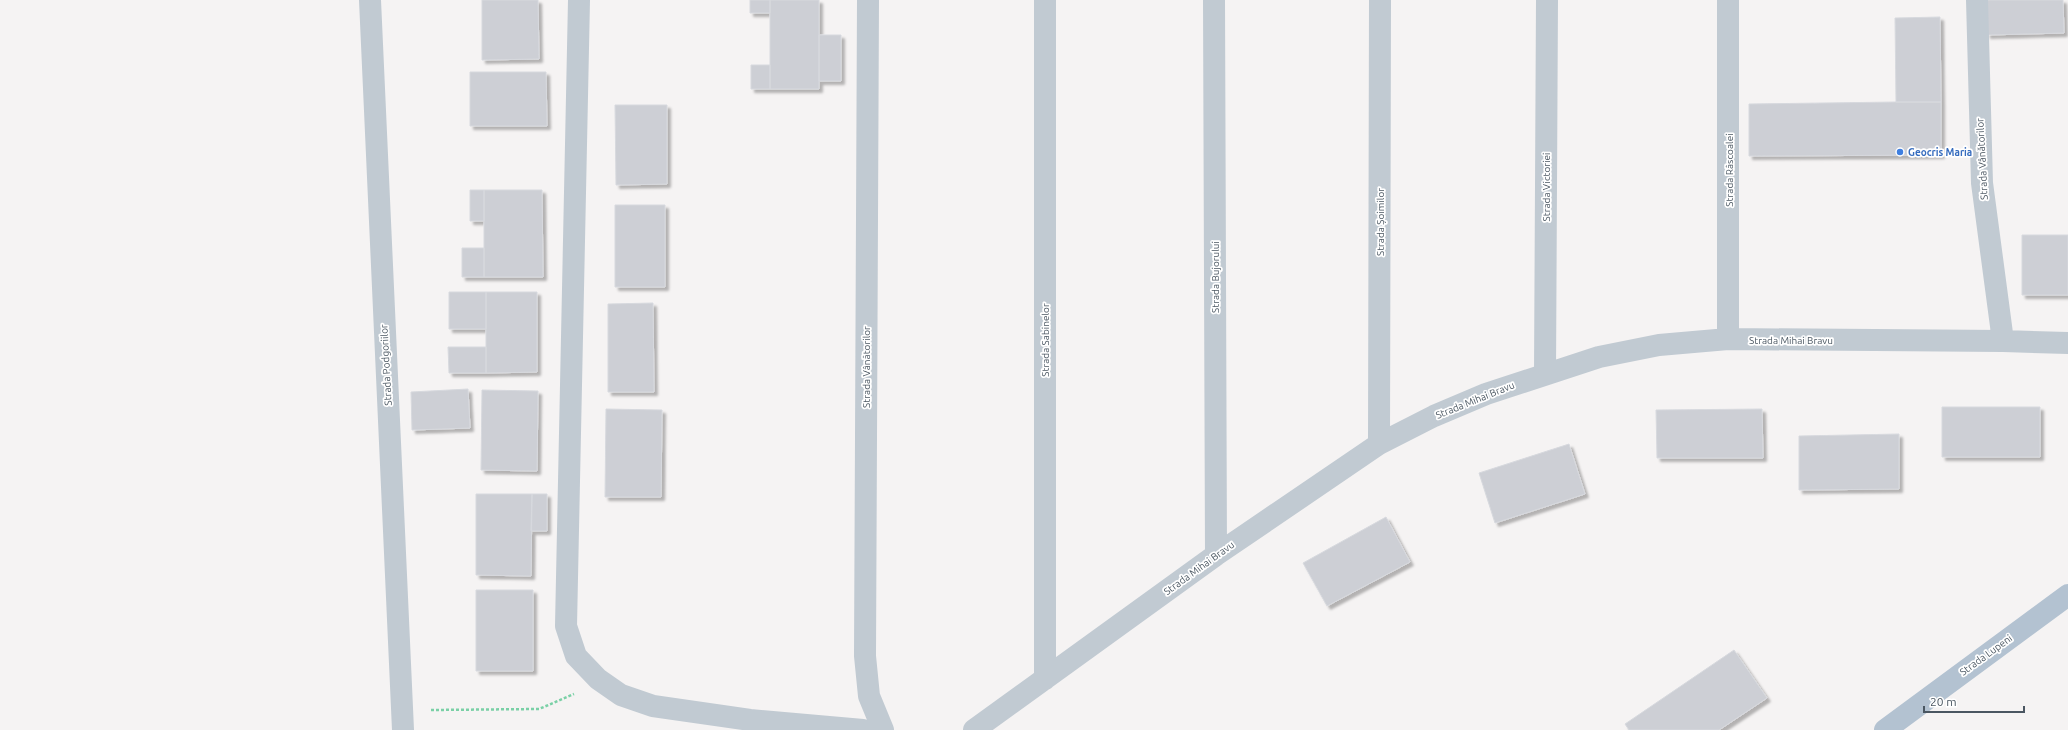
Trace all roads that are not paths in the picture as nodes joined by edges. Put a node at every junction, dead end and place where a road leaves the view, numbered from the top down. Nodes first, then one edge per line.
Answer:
1 (370, 0) edge
2 (580, 0) edge
3 (868, 0) edge
4 (1045, 0) edge
5 (1214, 0) edge
6 (1380, 0) edge
7 (1547, 0) edge
8 (1728, 0) edge
9 (1977, 0) edge
10 (1728, 340) junction
11 (2003, 341) junction
12 (2068, 343) edge
13 (1545, 373) junction
14 (1379, 444) junction
15 (1216, 555) junction
16 (2068, 595) edge
17 (1045, 679) junction
18 (403, 720) edge
19 (863, 730) edge
20 (883, 730) edge
21 (974, 730) edge
22 (1885, 730) edge

1 - 18 street, Strada Podgoriilor
2 - 19 street
3 - 20 street, Strada Vânătorilor
4 - 17 street, Strada Sabinelor
5 - 15 street, Strada Bujorului
6 - 14 street, Strada Șoimilor
7 - 13 street, Strada Victoriei
8 - 10 street, Strada Răscoalei
9 - 11 street, Strada Vânătorilor
10 - 11 street, Strada Mihai Bravu
10 - 13 street, Strada Mihai Bravu
11 - 12 street, Strada Mihai Bravu
13 - 14 street, Strada Mihai Bravu
14 - 15 street, Strada Mihai Bravu
15 - 17 street, Strada Mihai Bravu
16 - 22 main road, Strada Lupeni
17 - 21 street, Strada Mihai Bravu

